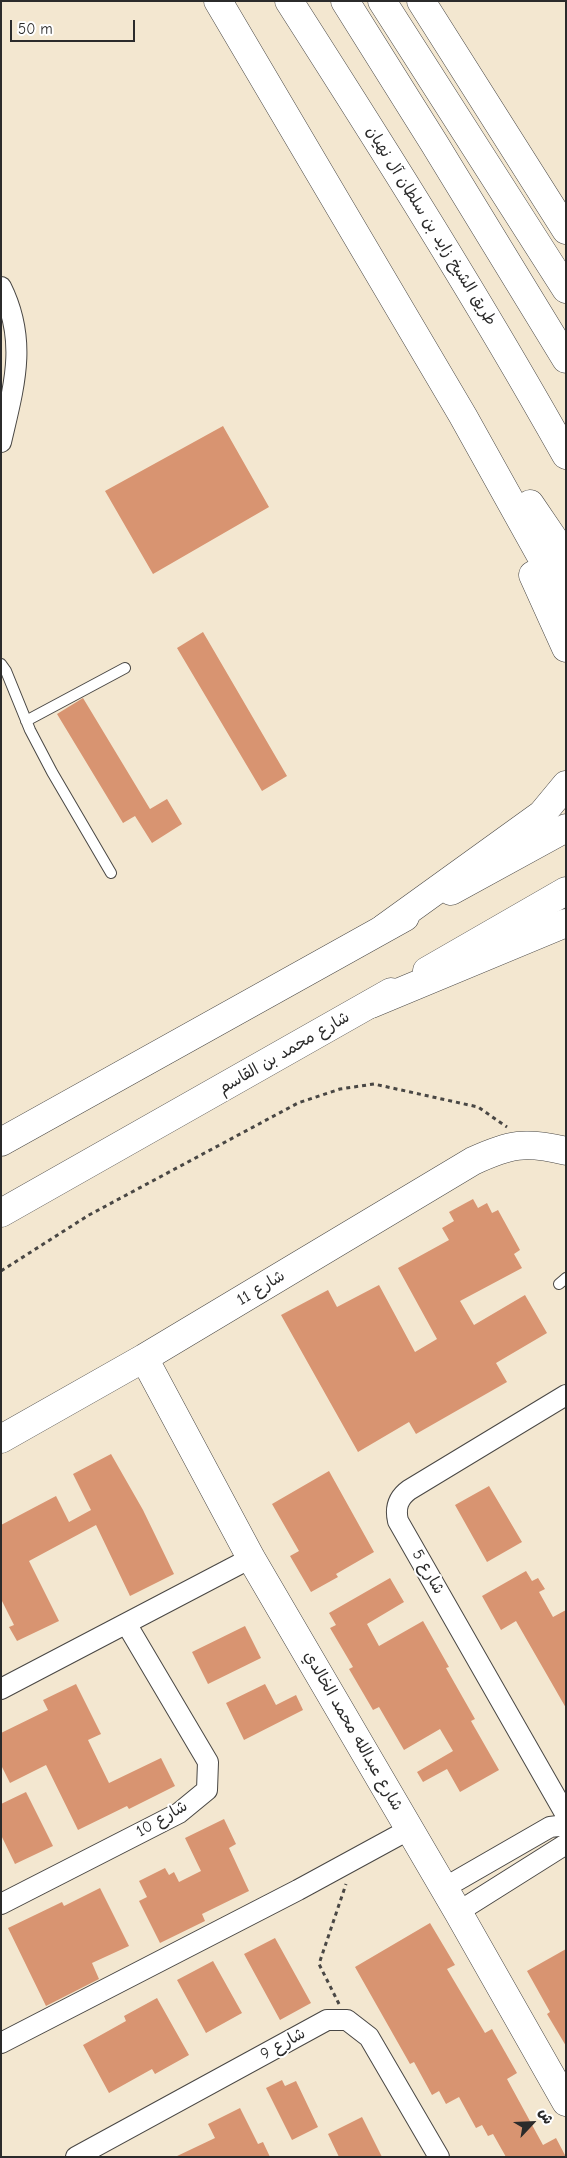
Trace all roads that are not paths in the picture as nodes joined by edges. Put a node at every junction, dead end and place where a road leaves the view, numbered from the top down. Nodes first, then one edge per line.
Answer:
1 (218, 1) edge
2 (290, 1) edge
3 (345, 1) edge
4 (382, 1) edge
5 (422, 1) edge
6 (566, 230) edge
7 (1, 287) edge
8 (566, 289) edge
9 (566, 359) edge
10 (463, 416) junction
11 (1, 442) edge
12 (566, 455) edge
13 (566, 557) edge
14 (566, 601) edge
15 (566, 648) edge
16 (1, 664) edge
17 (125, 668) dead end
18 (26, 720) junction
19 (566, 785) edge
20 (566, 828) edge
21 (111, 873) dead end
22 (566, 891) edge
23 (566, 923) edge
24 (384, 928) junction
25 (371, 1004) junction
26 (1, 1142) edge
27 (566, 1152) edge
28 (1, 1213) edge
29 (144, 1358) junction
30 (566, 1395) edge
31 (1, 1439) edge
32 (251, 1558) junction
33 (127, 1625) junction
34 (1, 1689) edge
35 (566, 1815) edge
36 (566, 1825) edge
37 (410, 1830) junction
38 (566, 1844) edge
39 (444, 1888) junction
40 (1, 1904) edge
41 (458, 1912) junction
42 (1, 2043) edge
43 (566, 2102) edge
44 (76, 2157) edge
45 (439, 2157) edge

1 - 10 main road
2 - 12 main road, طريق الشيخ زايد بن سلطان آل نهيان
3 - 9 main road
4 - 8 main road
5 - 6 main road
7 - 11 street
10 - 13 main road
10 - 14 main road
10 - 15 main road
16 - 18 lane
17 - 18 lane
18 - 21 lane
19 - 24 main road
20 - 24 main road
22 - 25 main road, شارع محمد بن القاسم
23 - 25 main road
24 - 26 main road
25 - 28 main road, شارع محمد بن القاسم
27 - 29 main road, شارع 11
29 - 31 main road, شارع 11
29 - 32 main road, شارع عبدالله محمد الخالدي
30 - 35 street, شارع 5
32 - 33 street
32 - 37 main road, شارع عبدالله محمد الخالدي
33 - 34 street
33 - 40 street, شارع 10
36 - 39 street
37 - 39 main road, شارع عبدالله محمد الخالدي
37 - 42 street
38 - 41 street
39 - 41 main road, شارع عبدالله محمد الخالدي
41 - 43 main road, شارع عبدالله محمد الخالدي
44 - 45 street, شارع 9

